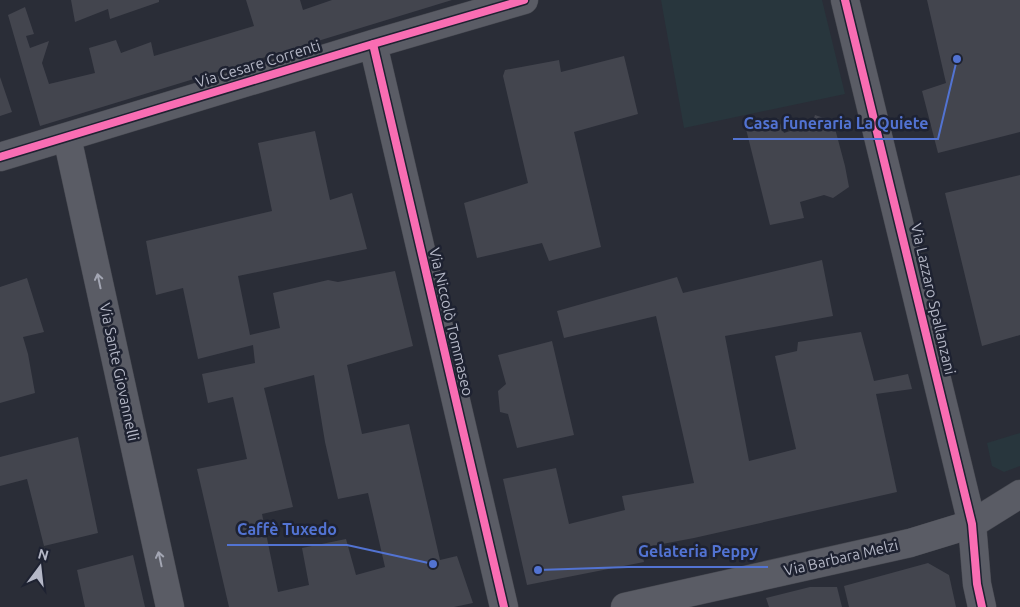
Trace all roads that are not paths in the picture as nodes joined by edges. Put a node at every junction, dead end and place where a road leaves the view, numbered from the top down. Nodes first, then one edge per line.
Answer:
1 (524, 0) edge
2 (845, 0) edge
3 (373, 44) junction
4 (67, 137) junction
5 (0, 157) edge
6 (1020, 494) edge
7 (972, 524) junction
8 (170, 607) edge
9 (504, 607) edge
10 (625, 607) edge
11 (982, 607) edge

1 - 3 street, Via Cesare Correnti
2 - 7 street, Via Lazzaro Spallanzani
3 - 4 street, Via Cesare Correnti
3 - 9 street, Via Niccolò Tommaseo
4 - 5 street, Via Cesare Correnti
8 -> 4 street, Via Sante Giovannelli
6 - 7 street, Via Barbara Melzi
7 - 10 street, Via Barbara Melzi
7 - 11 street, Via Lazzaro Spallanzani

